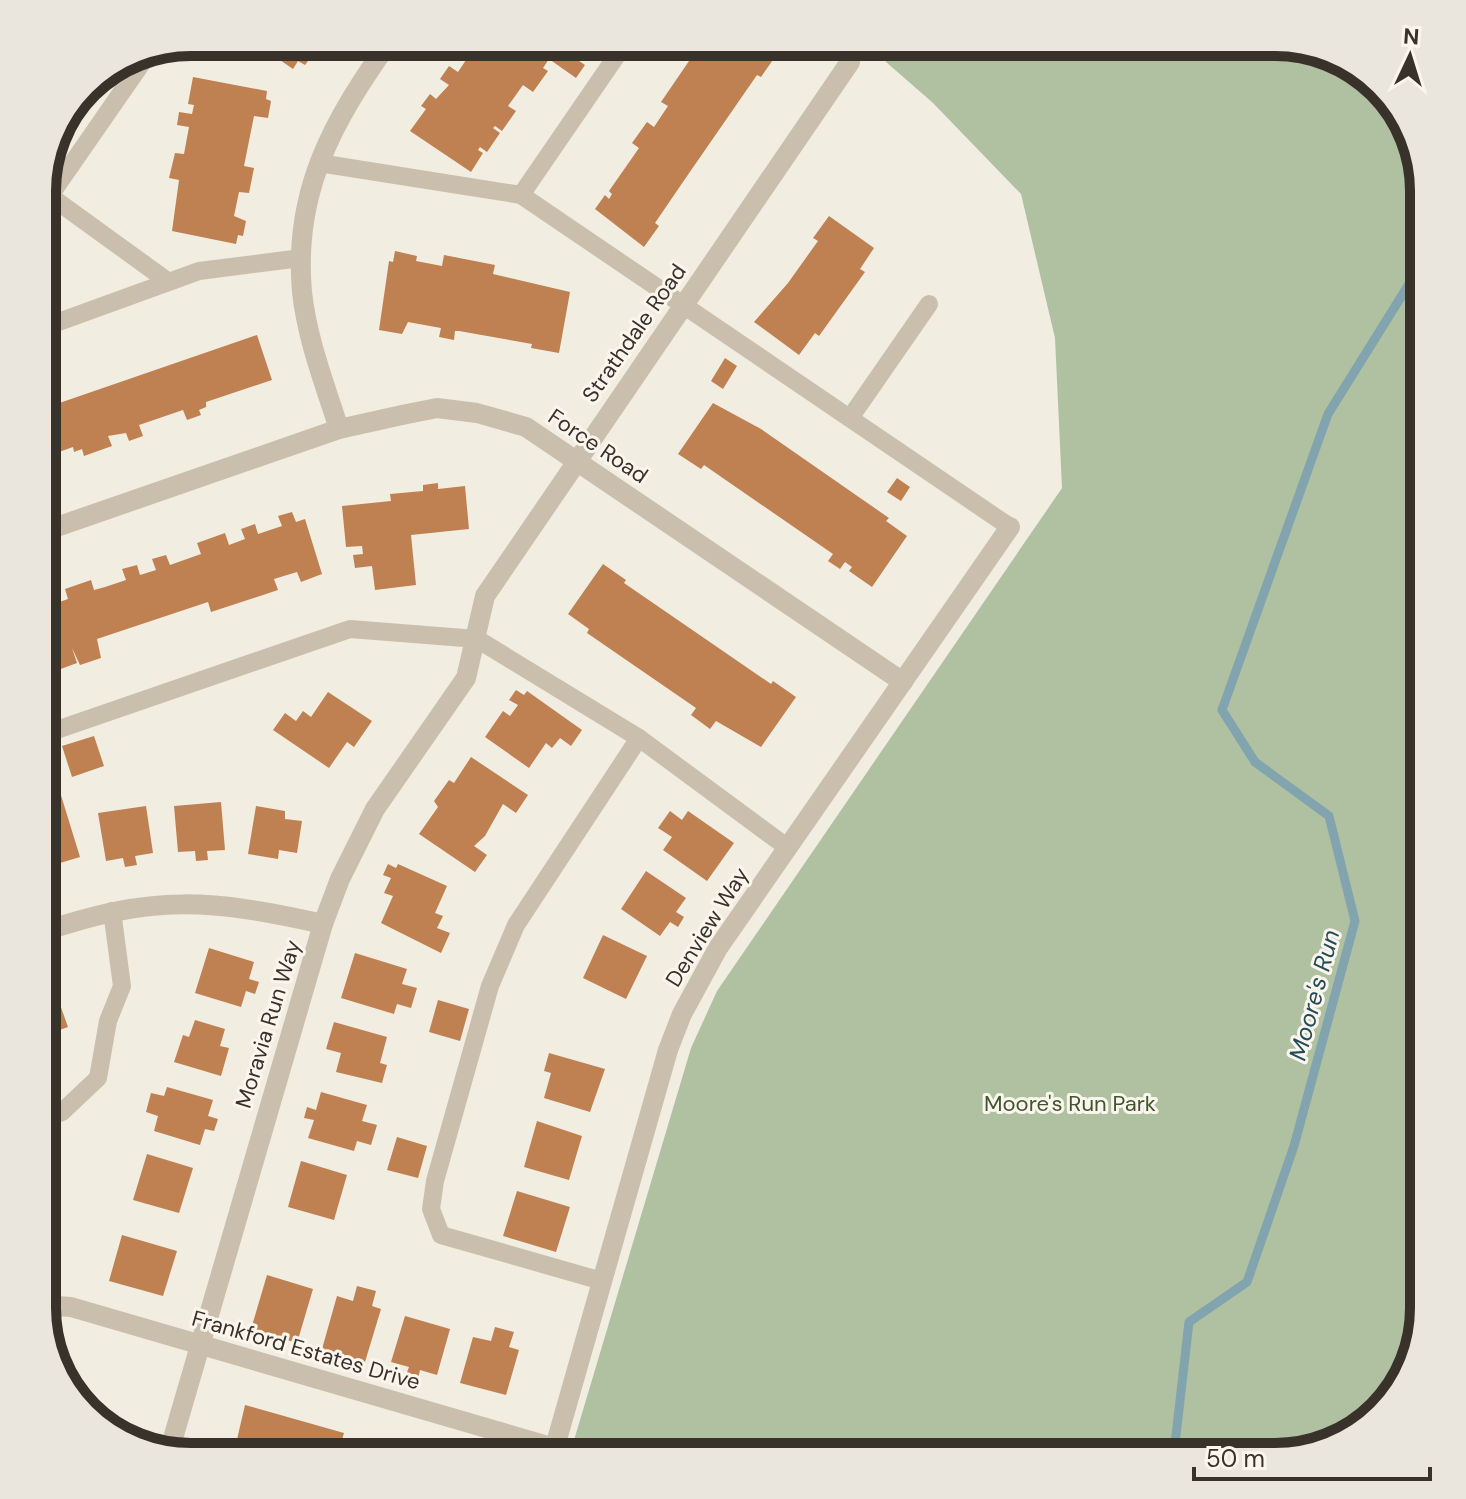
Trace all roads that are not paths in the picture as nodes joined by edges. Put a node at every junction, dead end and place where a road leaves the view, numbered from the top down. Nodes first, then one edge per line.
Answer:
1 (380, 56) edge
2 (616, 56) edge
3 (850, 62) dead end
4 (139, 67) edge
5 (319, 163) junction
6 (56, 188) edge
7 (521, 195) junction
8 (56, 208) edge
9 (301, 258) junction
10 (166, 280) junction
11 (682, 304) junction
12 (929, 304) dead end
13 (56, 323) edge
14 (850, 418) junction
15 (339, 429) junction
16 (576, 460) junction
17 (56, 527) edge
18 (1010, 527) joint
19 (477, 639) junction
20 (903, 682) junction
21 (56, 730) edge
22 (639, 738) junction
23 (788, 848) junction
24 (112, 911) junction
25 (323, 924) junction
26 (56, 928) edge
27 (56, 1114) edge
28 (602, 1281) junction
29 (56, 1306) edge
30 (200, 1345) junction
31 (172, 1441) edge
32 (524, 1443) edge
33 (557, 1443) edge

1 - 5 street
2 - 7 lane
3 - 11 street, Strathdale Road
4 - 6 lane
5 - 7 lane
5 - 9 street
7 - 11 lane
8 - 10 lane
9 - 10 lane
9 - 15 street
10 - 13 lane
11 - 14 lane
11 - 16 street, Strathdale Road
12 - 14 lane
14 - 18 lane
15 - 16 street, Force Road
15 - 17 street, Force Road
16 - 19 street, Strathdale Road
16 - 20 street, Force Road
18 - 20 street, Denview Way
19 - 21 lane
19 - 22 lane
19 - 25 street, Moravia Run Way
20 - 23 street, Denview Way
22 - 23 lane
22 - 28 lane
23 - 28 street, Denview Way
24 - 25 street
24 - 26 street
24 - 27 lane
25 - 30 street, Moravia Run Way
28 - 33 street, Denview Way
29 - 30 street, Frankford Estates Drive
30 - 31 street, Moravia Run Way
30 - 32 street, Frankford Estates Drive

